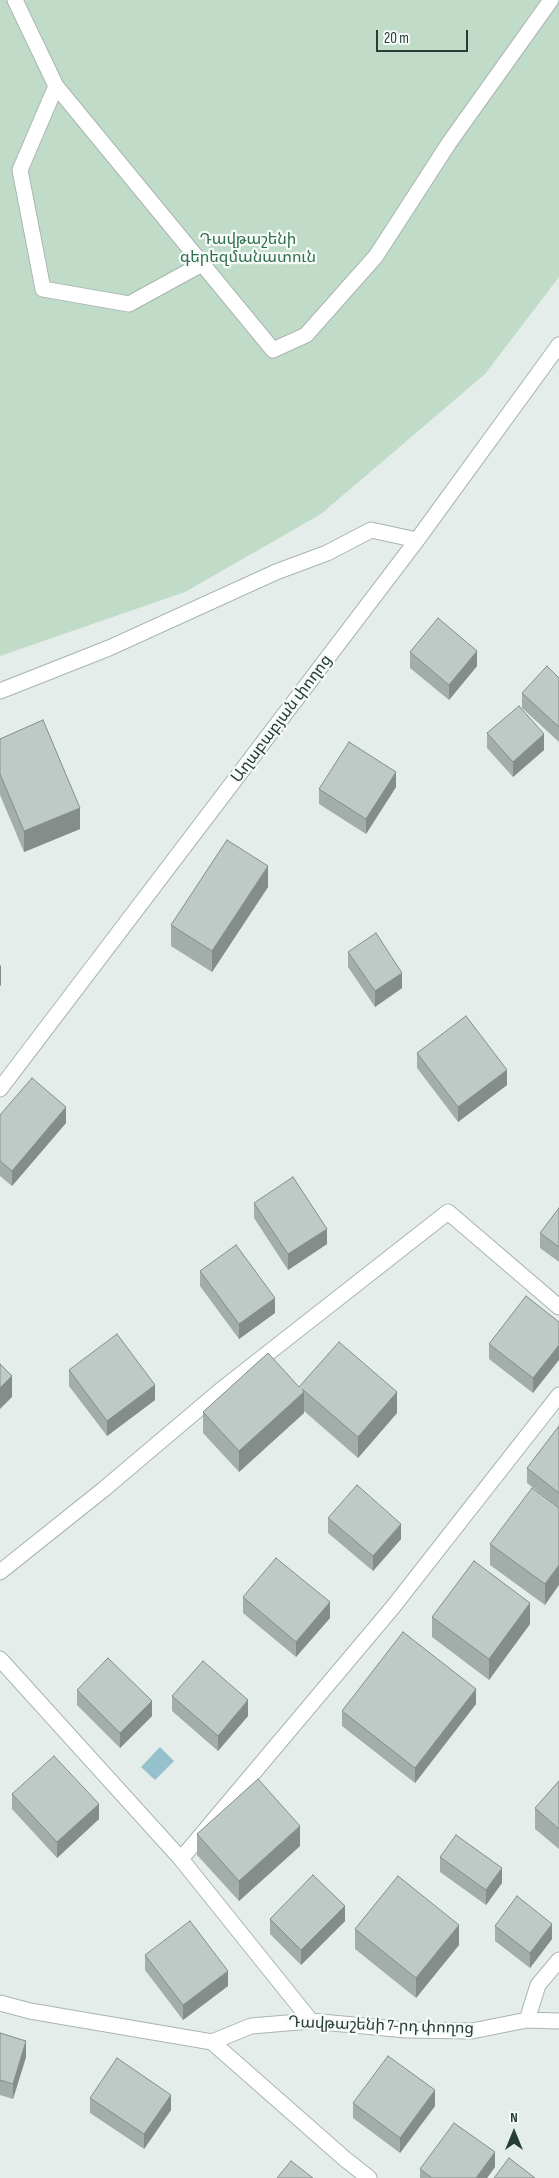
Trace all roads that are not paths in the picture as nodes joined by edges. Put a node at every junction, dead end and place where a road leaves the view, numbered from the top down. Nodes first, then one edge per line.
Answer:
1 (15, 0) edge
2 (551, 0) edge
3 (56, 86) junction
4 (202, 264) junction
5 (559, 345) edge
6 (417, 540) junction
7 (0, 691) edge
8 (0, 1089) edge
9 (559, 1307) edge
10 (559, 1395) edge
11 (0, 1572) edge
12 (0, 1659) edge
13 (181, 1858) junction
14 (559, 1960) edge
15 (0, 2003) edge
16 (527, 2020) junction
17 (311, 2021) junction
18 (559, 2021) edge
19 (212, 2042) junction
20 (370, 2178) edge

1 - 3 street
2 - 4 street
3 - 4 street
3 - 4 street
5 - 6 street, Աղաբաբյան փողոց
6 - 7 street
6 - 8 street, Աղաբաբյան փողոց
9 - 11 street
10 - 13 street
12 - 13 street
13 - 17 street
14 - 16 street
15 - 19 street
16 - 17 street, Դավթաշենի 7-րդ փողոց
16 - 18 street, Դավթաշենի 7-րդ փողոց
17 - 19 street, Դավթաշենի 7-րդ փողոց
19 - 20 street

